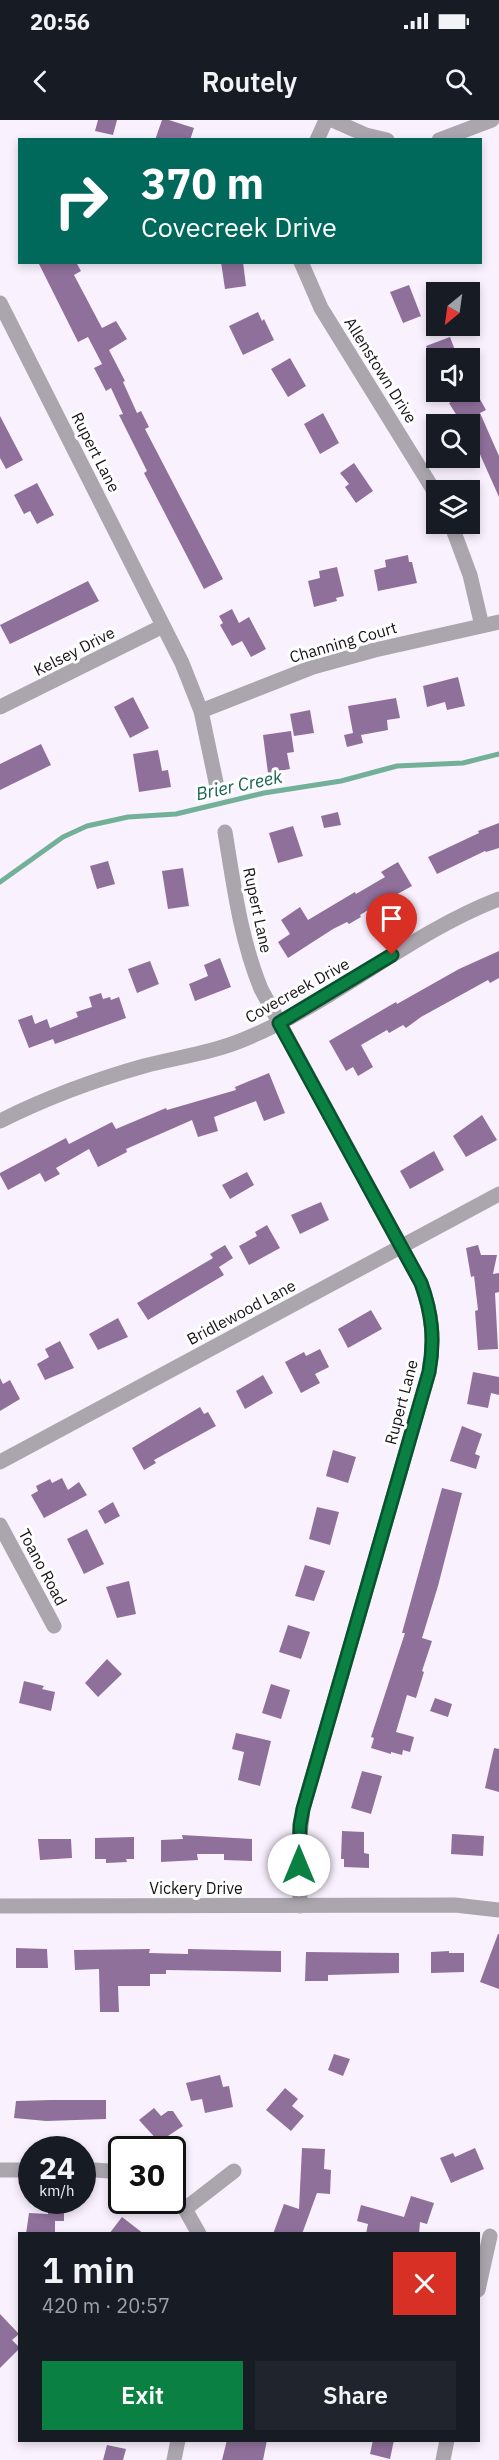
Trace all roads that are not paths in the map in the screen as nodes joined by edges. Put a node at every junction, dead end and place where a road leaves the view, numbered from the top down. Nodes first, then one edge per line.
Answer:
1 (326, 120) edge
2 (332, 120) edge
3 (492, 120) edge
4 (318, 138) edge
5 (379, 138) edge
6 (444, 138) edge
7 (302, 264) edge
8 (0, 303) edge
9 (427, 480) edge
10 (455, 534) edge
11 (499, 622) edge
12 (163, 626) junction
13 (482, 626) junction
14 (0, 707) edge
15 (201, 711) junction
16 (217, 787) dead end
17 (225, 832) dead end
18 (499, 899) edge
19 (279, 1023) junction
20 (0, 1122) edge
21 (499, 1194) edge
22 (401, 1246) junction
23 (0, 1462) edge
24 (0, 1526) edge
25 (54, 1626) dead end
26 (0, 1906) edge
27 (300, 1906) junction
28 (499, 1910) edge
29 (0, 2170) edge
30 (18, 2170) edge
31 (234, 2171) dead end
32 (186, 2209) edge
33 (186, 2212) edge
34 (198, 2232) edge
35 (490, 2236) dead end
36 (480, 2281) edge
37 (178, 2442) edge
38 (447, 2442) edge
39 (174, 2460) edge
40 (443, 2460) edge

1 - 4 street
2 - 5 street
3 - 6 street
7 - 9 street, Allenstown Drive
8 - 12 street, Rupert Lane
10 - 13 street
11 - 13 street, Channing Court
12 - 14 street, Kelsey Drive
12 - 15 street, Rupert Lane
13 - 15 street, Channing Court
15 - 16 street, Rupert Lane
17 - 19 street, Rupert Lane
18 - 19 street, Covecreek Drive
19 - 20 street, Covecreek Drive
19 - 22 street, Rupert Lane
21 - 22 street, Bridlewood Lane
22 - 23 street, Bridlewood Lane
22 - 27 street, Rupert Lane
24 - 25 street, Toano Road
26 - 27 street, Vickery Drive
27 - 28 street, Vickery Drive
29 - 30 street
31 - 32 street
33 - 34 street
35 - 36 street
37 - 39 street
38 - 40 street

